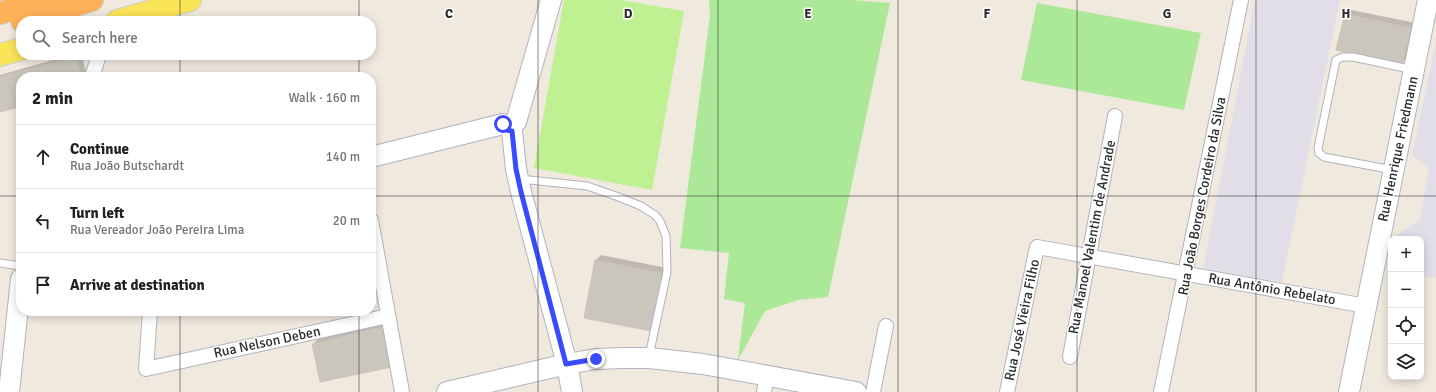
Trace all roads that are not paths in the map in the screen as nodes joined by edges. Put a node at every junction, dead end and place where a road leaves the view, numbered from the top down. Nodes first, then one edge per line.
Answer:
1 (42, 0) edge
2 (92, 0) edge
3 (190, 0) edge
4 (540, 0) edge
5 (551, 0) edge
6 (1241, 0) edge
7 (1428, 0) edge
8 (0, 13) edge
9 (39, 16) edge
10 (134, 16) edge
11 (16, 23) edge
12 (0, 28) edge
13 (16, 50) edge
14 (0, 55) edge
15 (97, 60) edge
16 (1414, 70) junction
17 (94, 72) edge
18 (1115, 116) dead end
19 (509, 125) junction
20 (376, 156) edge
21 (1393, 170) junction
22 (518, 178) junction
23 (1037, 247) joint
24 (376, 248) edge
25 (1089, 257) junction
26 (0, 263) edge
27 (16, 265) edge
28 (1186, 274) junction
29 (1366, 306) junction
30 (17, 316) edge
31 (150, 316) edge
32 (388, 316) junction
33 (886, 326) dead end
34 (1070, 357) dead end
35 (649, 358) junction
36 (566, 364) junction
37 (765, 384) edge
38 (9, 392) edge
39 (402, 392) edge
40 (447, 392) edge
41 (572, 392) edge
42 (856, 392) edge
43 (873, 392) edge
44 (1007, 392) edge
45 (1161, 392) edge
46 (1349, 392) edge

1 - 8 highway
2 - 9 highway
3 - 10 main road
4 - 19 street
5 - 19 street
6 - 28 street, Rua João Borges Cordeiro da Silva
7 - 16 street, Rua Henrique Friedmann
11 - 12 highway
13 - 14 main road
15 - 17 street
16 - 21 street, Rua Henrique Friedmann
16 - 21 lane
18 - 25 street, Rua Manoel Valentim de Andrade
19 - 20 street
19 - 22 street
21 - 29 street, Rua Henrique Friedmann
22 - 35 lane
22 - 36 street
23 - 25 street, Rua Antônio Rebelato
23 - 44 street, Rua José Vieira Filho
24 - 32 street
25 - 28 street, Rua Antônio Rebelato
25 - 34 street, Rua Manoel Valentim de Andrade
26 - 27 lane
28 - 29 street, Rua Antônio Rebelato
28 - 45 street, Rua João Borges Cordeiro da Silva
29 - 46 street, Rua Henrique Friedmann
30 - 38 street
31 - 32 street, Rua Nelson Deben
32 - 39 street
33 - 43 street
35 - 36 street
35 - 37 street
36 - 40 street
36 - 41 street
37 - 42 street

